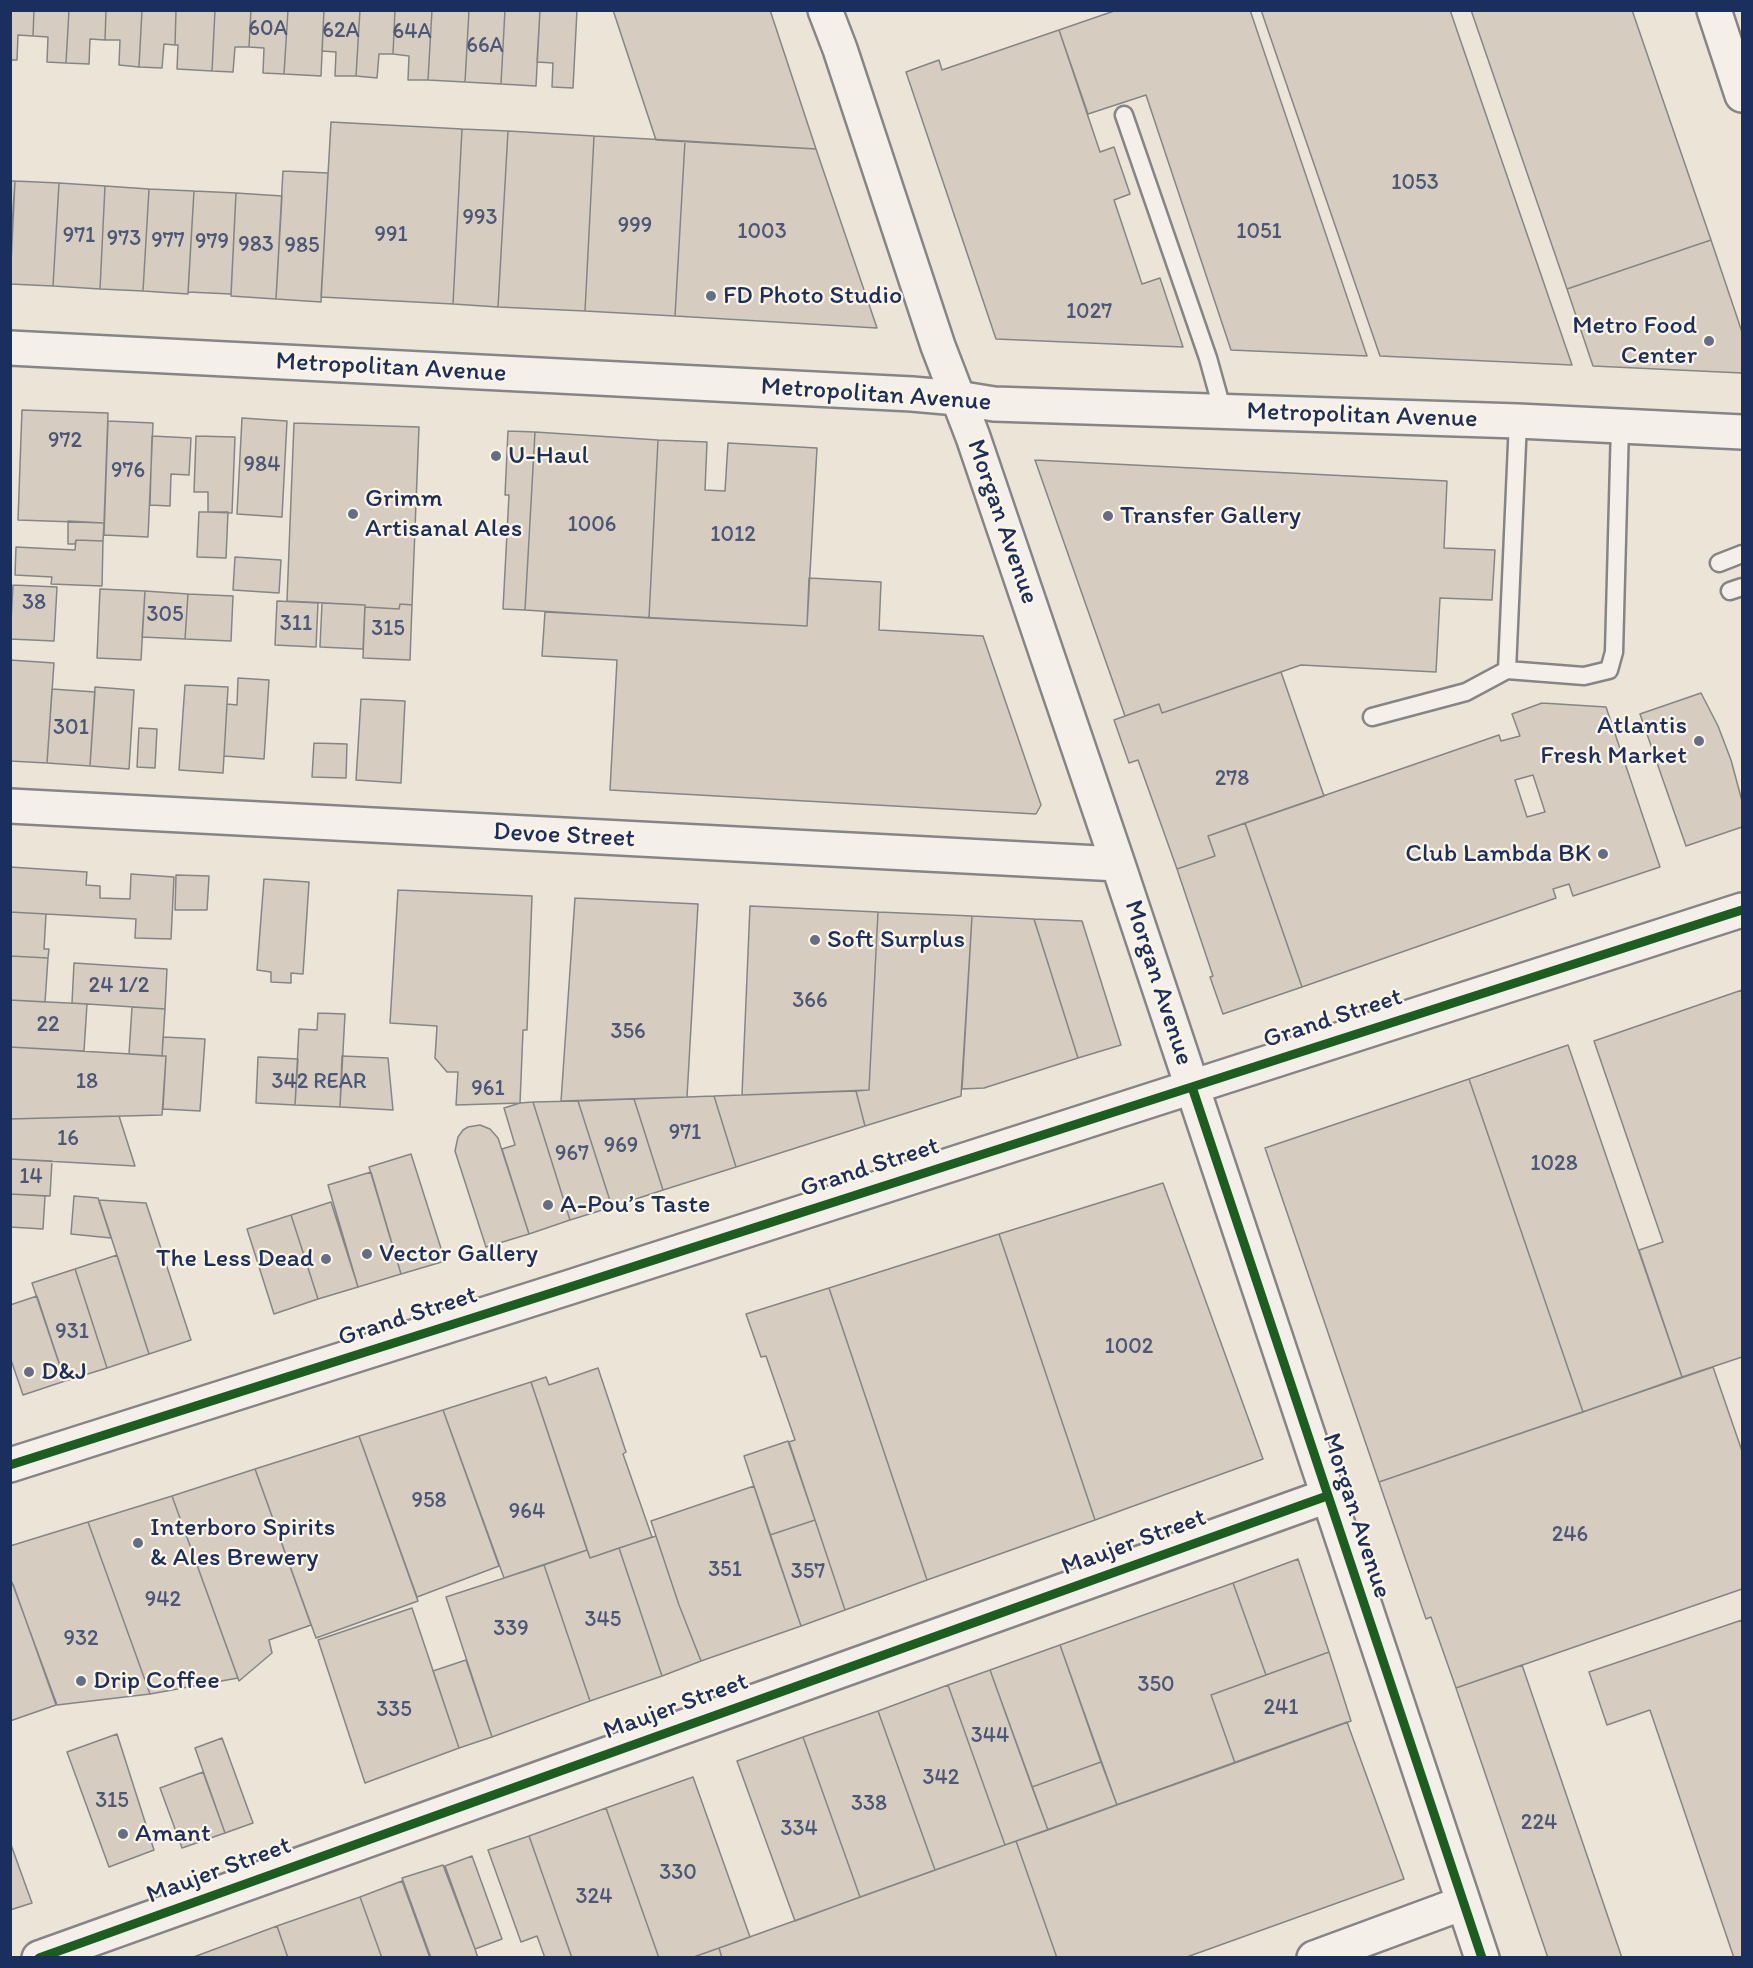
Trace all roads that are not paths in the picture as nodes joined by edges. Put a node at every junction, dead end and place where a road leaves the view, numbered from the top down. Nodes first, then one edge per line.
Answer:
1 (825, 10) edge
2 (1714, 10) edge
3 (1743, 95) edge
4 (1124, 115) dead end
5 (10, 348) edge
6 (957, 398) junction
7 (1223, 412) junction
8 (1518, 422) junction
9 (1620, 425) junction
10 (1743, 432) edge
11 (1743, 554) edge
12 (1719, 563) dead end
13 (1507, 670) junction
14 (1372, 717) dead end
15 (10, 806) edge
16 (1118, 864) junction
17 (1743, 910) edge
18 (1192, 1087) junction
19 (10, 1465) edge
20 (1327, 1496) junction
21 (1463, 1903) junction
22 (39, 1958) edge
23 (1314, 1958) edge
24 (1482, 1958) edge

1 - 6 street, Morgan Avenue
2 - 3 street
4 - 7 lane
5 - 6 street, Metropolitan Avenue
6 - 7 street, Metropolitan Avenue
6 - 16 street, Morgan Avenue
7 - 8 street, Metropolitan Avenue
8 - 9 street, Metropolitan Avenue
8 - 13 lane
9 - 10 street, Metropolitan Avenue
9 - 13 lane
11 - 12 lane
13 - 14 lane
15 - 16 street, Devoe Street
16 - 18 street, Morgan Avenue
17 - 18 street, Grand Street
18 - 19 street, Grand Street
18 - 20 street, Morgan Avenue
20 - 21 street, Morgan Avenue
20 - 22 street, Maujer Street
21 - 23 street
21 - 24 street, Morgan Avenue

